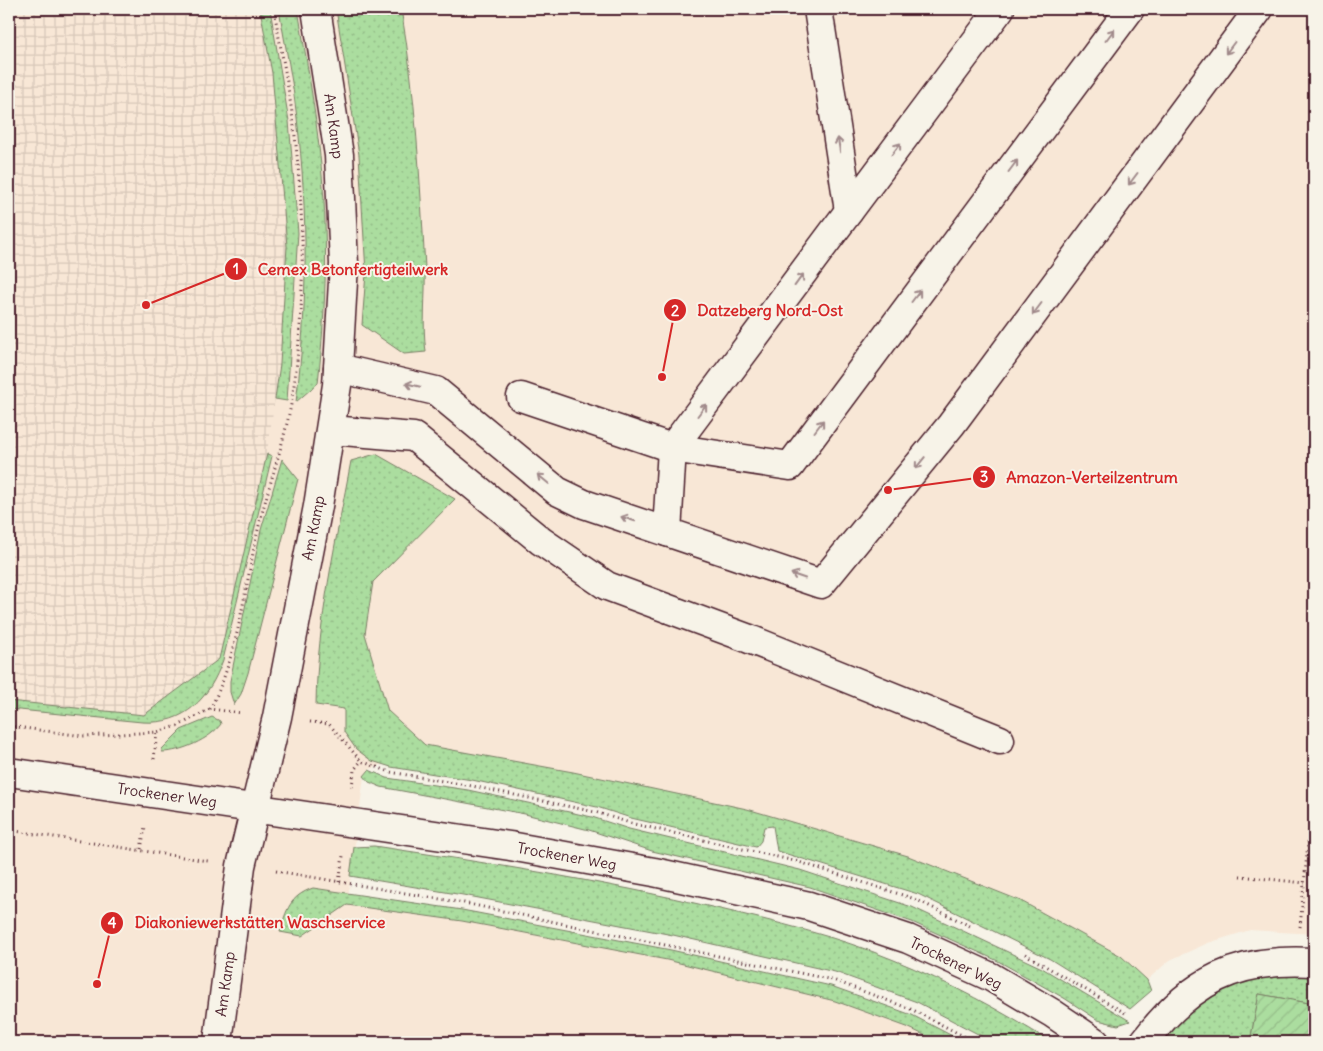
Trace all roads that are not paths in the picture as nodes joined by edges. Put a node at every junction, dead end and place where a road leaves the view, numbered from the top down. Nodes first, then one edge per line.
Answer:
1 (316, 9) edge
2 (818, 9) edge
3 (1000, 9) edge
4 (1130, 9) edge
5 (1259, 9) edge
6 (849, 211) junction
7 (338, 368) junction
8 (521, 397) dead end
9 (331, 430) junction
10 (672, 448) junction
11 (667, 532) junction
12 (1000, 740) dead end
13 (9, 772) edge
14 (255, 808) junction
15 (1306, 962) edge
16 (218, 1042) edge
17 (1094, 1042) edge
18 (1144, 1042) edge

1 - 7 street, Am Kamp
6 -> 2 street
6 -> 3 street
10 -> 4 street
5 -> 11 street
10 -> 6 street
7 - 9 street, Am Kamp
11 -> 7 street
8 - 10 street
9 - 12 street
9 - 14 street, Am Kamp
10 - 11 street
13 - 14 street, Trockener Weg
14 - 16 street, Am Kamp
14 - 17 street, Trockener Weg
15 - 18 street

